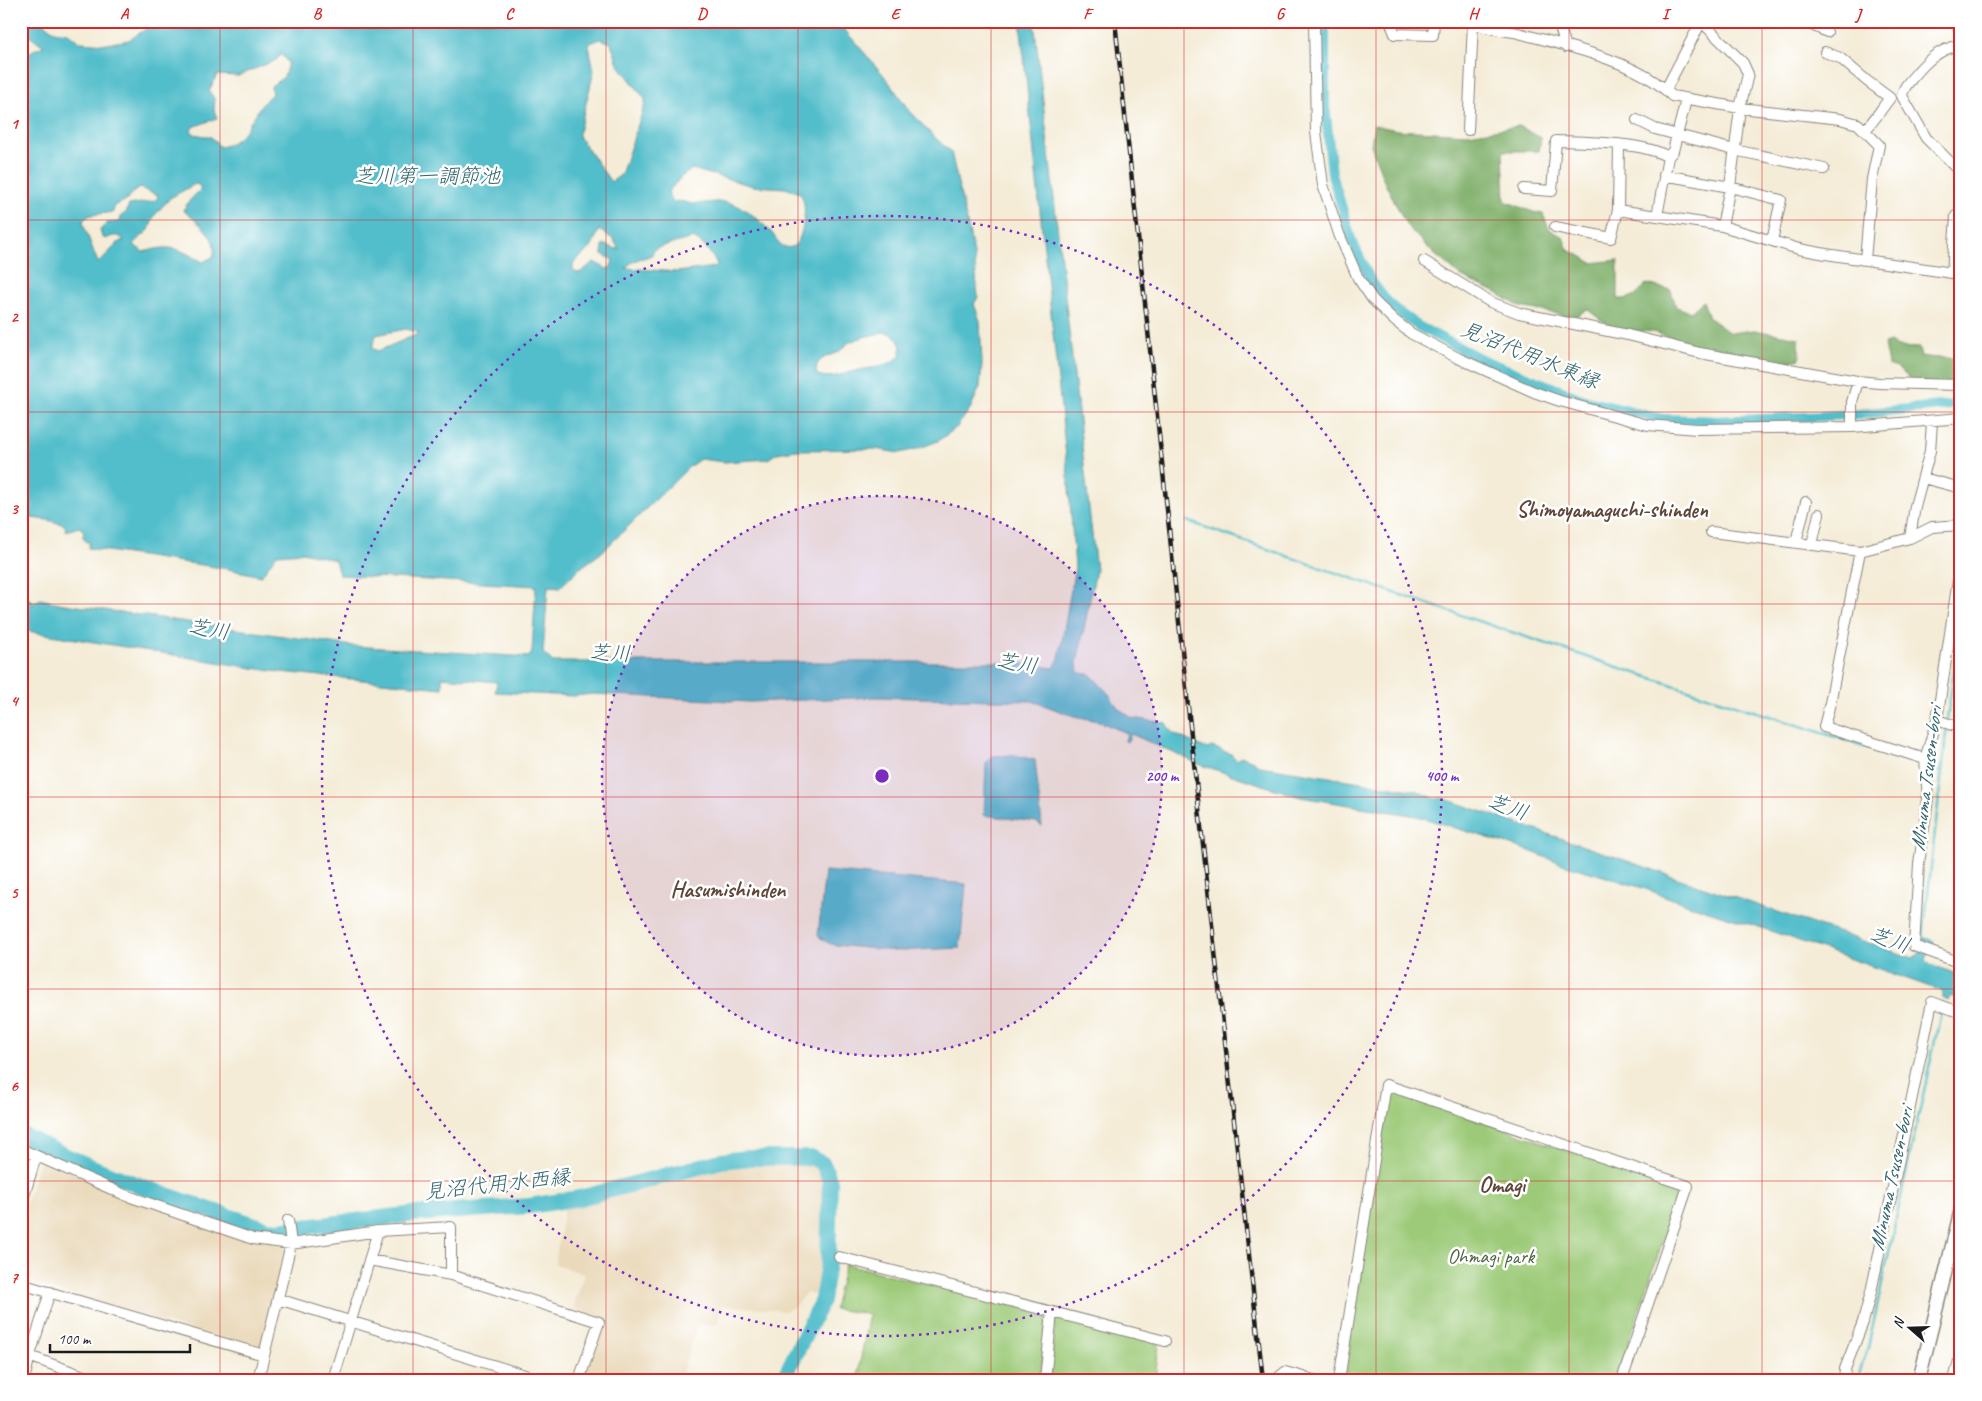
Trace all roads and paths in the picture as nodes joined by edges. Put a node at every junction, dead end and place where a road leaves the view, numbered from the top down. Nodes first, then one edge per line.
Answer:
1 (1314, 21) edge
2 (1390, 21) edge
3 (1434, 21) edge
4 (1558, 21) edge
5 (1701, 21) edge
6 (1804, 21) edge
7 (1956, 21) edge
8 (1472, 22) edge
9 (1827, 32) dead end
10 (1961, 33) edge
11 (1961, 44) edge
12 (1566, 47) junction
13 (1825, 52) dead end
14 (1666, 89) junction
15 (1902, 96) junction
16 (1686, 100) junction
17 (1740, 108) junction
18 (1877, 119) junction
19 (1637, 120) dead end
20 (1468, 130) dead end
21 (1865, 130) junction
22 (1677, 135) junction
23 (1619, 144) junction
24 (1734, 150) junction
25 (1668, 157) junction
26 (1824, 168) dead end
27 (1961, 173) edge
28 (1664, 175) junction
29 (1730, 187) junction
30 (1524, 189) dead end
31 (1618, 210) junction
32 (1657, 216) junction
33 (1961, 218) edge
34 (1722, 226) junction
35 (1555, 227) dead end
36 (1772, 241) junction
37 (1865, 260) junction
38 (1424, 261) dead end
39 (1956, 275) edge
40 (1858, 381) junction
41 (1961, 384) edge
42 (1961, 418) edge
43 (1932, 422) junction
44 (1852, 424) junction
45 (1923, 478) junction
46 (1961, 488) edge
47 (1806, 502) dead end
48 (1819, 514) dead end
49 (1961, 525) edge
50 (1711, 532) dead end
51 (1910, 538) junction
52 (1796, 542) junction
53 (1812, 544) junction
54 (1860, 551) junction
55 (1961, 560) edge
56 (1937, 720) junction
57 (1952, 725) dead end
58 (1925, 760) junction
59 (1961, 963) edge
60 (1961, 1013) edge
61 (21, 1149) edge
62 (36, 1156) junction
63 (21, 1206) edge
64 (1961, 1209) edge
65 (288, 1220) dead end
66 (378, 1231) junction
67 (290, 1239) junction
68 (839, 1257) dead end
69 (369, 1260) junction
70 (451, 1274) junction
71 (21, 1284) edge
72 (50, 1292) junction
73 (278, 1299) junction
74 (1052, 1312) junction
75 (350, 1322) junction
76 (1165, 1341) dead end
77 (1961, 1353) edge
78 (26, 1354) edge
79 (264, 1356) junction
80 (535, 1379) edge
81 (24, 1380) edge
82 (94, 1380) edge
83 (258, 1380) edge
84 (333, 1380) edge
85 (578, 1380) edge
86 (1045, 1380) edge
87 (1279, 1380) edge
88 (1314, 1380) edge
89 (1339, 1380) edge
90 (1622, 1380) edge
91 (1844, 1380) edge
92 (1918, 1380) edge
93 (1954, 1380) edge

1 - 44 street
2 - 3 street
4 - 12 street
5 - 14 street
5 - 17 street
6 - 9 street
7 - 10 street
8 - 12 street
8 - 20 street
11 - 15 street
12 - 14 street
13 - 18 street
14 - 16 street
15 - 18 street
15 - 27 street
16 - 17 street
16 - 22 street
17 - 21 street
17 - 24 street
18 - 21 street
19 - 22 street
21 - 37 street
22 - 24 street
22 - 25 street
23 - 25 street
23 - 30 street
23 - 31 street
24 - 26 street
24 - 29 street
25 - 28 street
28 - 29 street
28 - 32 street
29 - 34 street
29 - 36 street
31 - 32 street
31 - 35 street
32 - 34 street
33 - 39 street
34 - 36 street
36 - 37 street
37 - 39 street
38 - 40 street
40 - 41 street
40 - 44 street
42 - 43 street
43 - 44 street
43 - 45 street
45 - 46 street
45 - 51 street
47 - 52 street
48 - 53 street
49 - 51 street
50 - 52 street
51 - 54 street
52 - 53 street
53 - 54 street
54 - 58 street
55 - 56 street
56 - 57 street
56 - 58 street
58 - 59 street
60 - 91 street
61 - 62 street
62 - 63 street
62 - 67 street
64 - 92 main road
65 - 67 street
66 - 67 street
66 - 69 street
66 - 70 street
67 - 73 street
68 - 74 street
69 - 70 street
69 - 75 street
70 - 85 street
71 - 72 street
72 - 78 street
72 - 79 street
73 - 75 street
73 - 79 street
74 - 76 street
74 - 86 street
75 - 80 street
75 - 84 street
77 - 93 street
78 - 81 street
78 - 82 street
79 - 83 street
87 - 88 street
89 - 90 street

